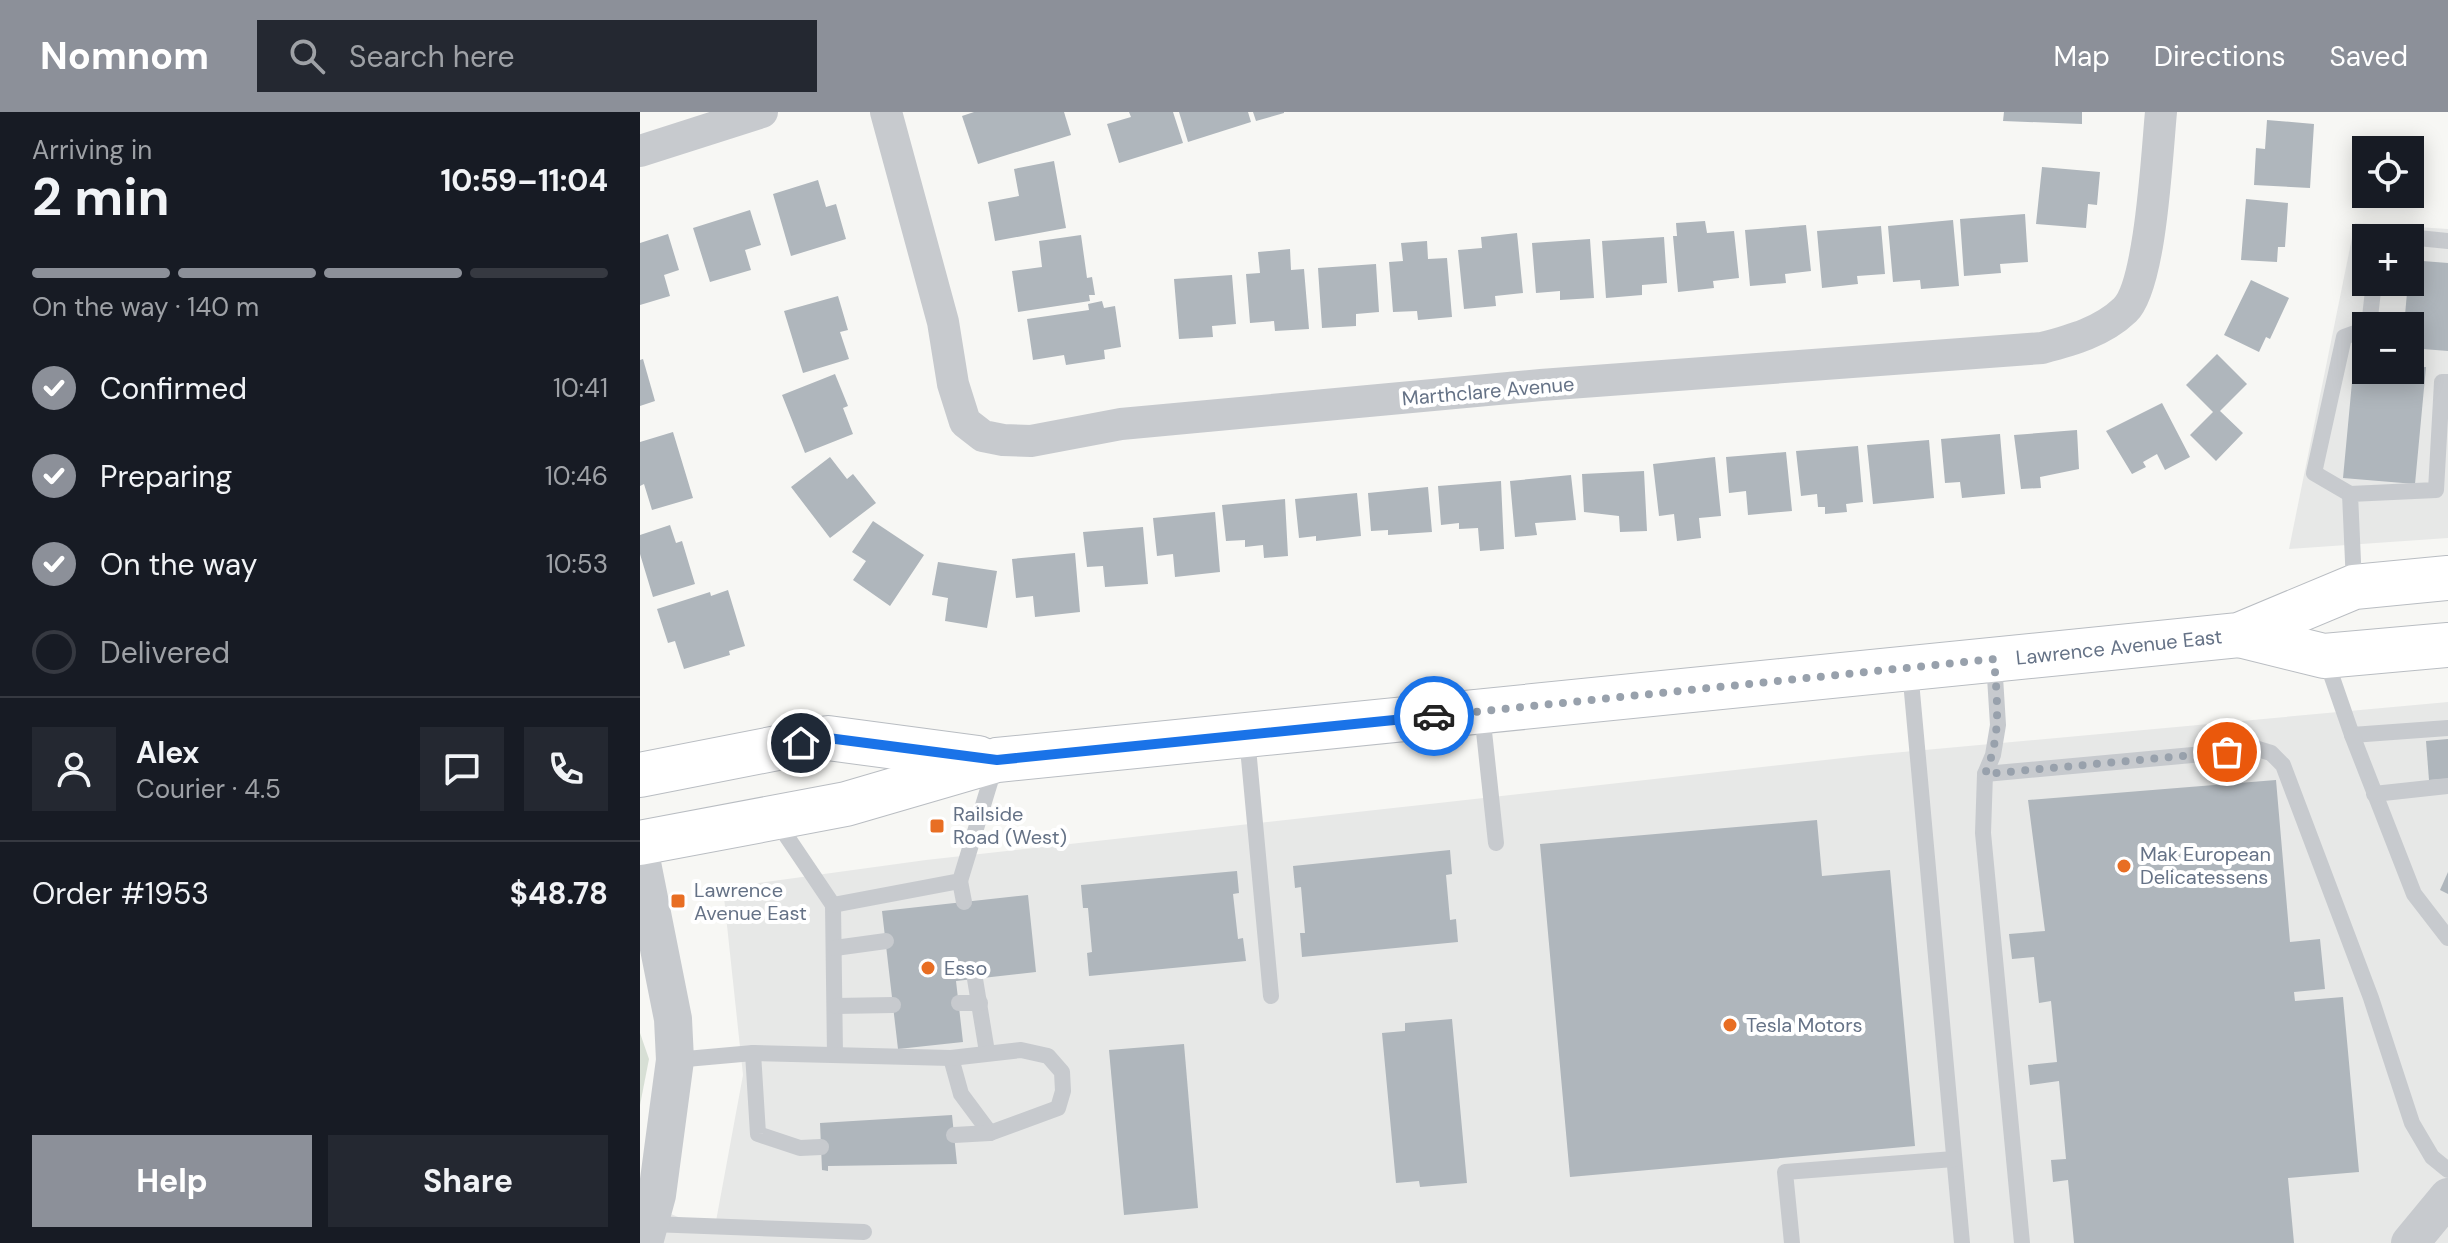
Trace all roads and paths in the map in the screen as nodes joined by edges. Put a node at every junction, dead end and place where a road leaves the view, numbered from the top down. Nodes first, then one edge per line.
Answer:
1 (762, 112) edge
2 (886, 112) edge
3 (2161, 112) edge
4 (640, 151) edge
5 (2424, 239) edge
6 (2448, 241) edge
7 (2352, 334) edge
8 (2448, 382) edge
9 (2443, 467) edge
10 (2350, 494) junction
11 (2448, 578) edge
12 (2354, 587) junction
13 (2239, 635) junction
14 (2448, 645) edge
15 (2324, 656) junction
16 (1994, 659) junction
17 (1910, 668) junction
18 (1482, 712) junction
19 (2448, 728) edge
20 (1247, 735) junction
21 (2352, 735) junction
22 (997, 760) junction
23 (1985, 774) junction
24 (640, 775) edge
25 (2448, 786) edge
26 (2374, 794) junction
27 (774, 817) junction
28 (640, 843) edge
29 (1496, 843) dead end
30 (640, 853) edge
31 (960, 881) junction
32 (964, 902) dead end
33 (833, 905) junction
34 (2448, 938) edge
35 (886, 941) dead end
36 (835, 948) junction
37 (975, 979) dead end
38 (1271, 996) dead end
39 (959, 1003) dead end
40 (980, 1003) junction
41 (893, 1005) dead end
42 (836, 1006) junction
43 (987, 1052) junction
44 (753, 1053) junction
45 (835, 1055) junction
46 (951, 1058) junction
47 (675, 1060) junction
48 (990, 1133) junction
49 (954, 1135) dead end
50 (821, 1147) dead end
51 (1954, 1159) junction
52 (2448, 1170) edge
53 (2448, 1197) edge
54 (864, 1232) dead end
55 (647, 1234) edge
56 (1792, 1243) edge
57 (1962, 1243) edge
58 (2022, 1243) edge
59 (2410, 1243) edge

1 - 4 street
2 - 3 street, Marthclare Avenue
5 - 6 lane
7 - 10 lane
8 - 9 lane
9 - 10 lane
10 - 12 lane
11 - 12 main road, Lawrence Avenue East
12 - 13 main road, Lawrence Avenue East
13 - 15 main road, Lawrence Avenue East
13 - 16 main road, Lawrence Avenue East
14 - 15 main road, Lawrence Avenue East
15 - 21 lane
16 - 17 main road, Lawrence Avenue East
16 - 23 lane
17 - 18 main road, Lawrence Avenue East
17 - 51 lane
18 - 20 main road, Lawrence Avenue East
18 - 29 lane
19 - 21 lane
20 - 22 main road, Lawrence Avenue East
20 - 38 lane
21 - 26 lane
22 - 24 main road, Lawrence Avenue East
22 - 27 main road, Lawrence Avenue East
22 - 31 lane
23 - 52 lane
23 - 58 lane
25 - 26 lane
26 - 34 lane
27 - 28 main road, Lawrence Avenue East
27 - 33 lane
30 - 47 street
31 - 32 lane
31 - 33 lane
33 - 36 lane
35 - 36 lane
36 - 42 lane
37 - 40 lane
39 - 40 lane
40 - 43 lane
41 - 42 lane
42 - 45 lane
43 - 46 lane
43 - 48 lane
44 - 45 lane
44 - 47 lane
44 - 50 lane
45 - 46 lane
46 - 48 lane
47 - 55 street
48 - 49 lane
51 - 56 lane
51 - 57 lane
53 - 59 street
54 - 55 lane

